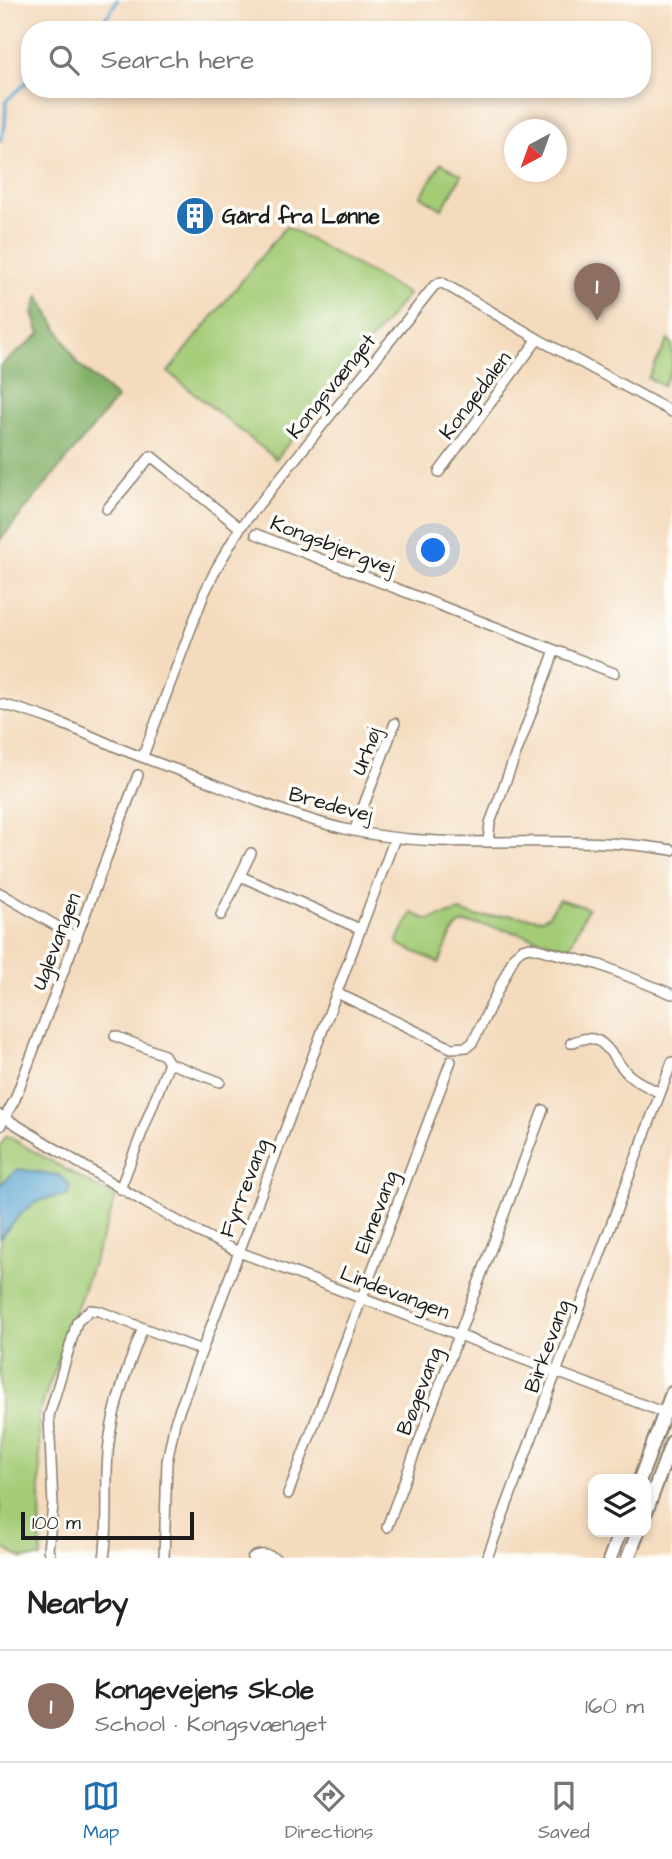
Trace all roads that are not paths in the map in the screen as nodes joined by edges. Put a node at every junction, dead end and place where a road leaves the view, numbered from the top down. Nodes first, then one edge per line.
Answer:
1 (538, 339) junction
2 (672, 412) edge
3 (439, 472) dead end
4 (107, 509) dead end
5 (240, 527) junction
6 (256, 534) dead end
7 (555, 650) junction
8 (614, 673) dead end
9 (0, 704) edge
10 (395, 723) dead end
11 (143, 756) junction
12 (138, 775) dead end
13 (354, 831) junction
14 (395, 838) junction
15 (488, 842) junction
16 (672, 850) edge
17 (251, 853) dead end
18 (240, 876) junction
19 (0, 893) edge
20 (220, 915) dead end
21 (360, 929) junction
22 (77, 937) junction
23 (337, 993) junction
24 (672, 995) edge
25 (115, 1036) dead end
26 (570, 1043) dead end
27 (451, 1061) dead end
28 (672, 1062) edge
29 (169, 1063) junction
30 (219, 1082) dead end
31 (660, 1093) junction
32 (543, 1110) dead end
33 (2, 1120) edge
34 (120, 1188) junction
35 (239, 1252) junction
36 (362, 1298) junction
37 (143, 1328) junction
38 (459, 1335) junction
39 (201, 1350) junction
40 (556, 1371) junction
41 (672, 1393) edge
42 (665, 1413) junction
43 (672, 1442) edge
44 (642, 1474) edge
45 (288, 1494) dead end
46 (651, 1499) edge
47 (387, 1527) dead end
48 (618, 1537) edge
49 (636, 1537) edge
50 (51, 1558) edge
51 (104, 1558) edge
52 (164, 1558) edge
53 (252, 1558) edge
54 (275, 1558) edge
55 (487, 1558) edge
56 (610, 1558) edge
57 (628, 1558) edge

1 - 2 street, Kongsvænget
1 - 3 street, Kongedalen
1 - 5 street, Kongsvænget
4 - 5 street, Kongsbjergvej
5 - 11 street, Kongsvænget
6 - 7 street, Kongsbjergvej
7 - 8 street, Kongsbjergvej
7 - 15 street
9 - 11 street, Bredevej
10 - 13 street, Urhøj
11 - 13 street, Bredevej
12 - 22 street, Uglevangen
13 - 14 street, Bredevej
14 - 15 street, Bredevej
14 - 21 street, Fyrrevang
15 - 16 street, Bredevej
17 - 18 street
18 - 20 street
18 - 21 street
19 - 22 street
21 - 23 street, Fyrrevang
22 - 33 street, Uglevangen
23 - 24 street
23 - 35 street, Fyrrevang
25 - 29 street
26 - 31 street
27 - 36 street, Elmevang
28 - 31 street, Birkevang
29 - 30 street
29 - 34 street
31 - 40 street, Birkevang
32 - 38 street, Bøgevang
33 - 34 street, Lindevangen
34 - 35 street, Lindevangen
35 - 36 street, Lindevangen
35 - 39 street, Fyrrevang
36 - 38 street, Lindevangen
36 - 45 street, Elmevang
37 - 39 street
37 - 50 street
37 - 51 street
38 - 40 street, Lindevangen
38 - 47 street, Bøgevang
39 - 52 street, Fyrrevang
40 - 42 street, Lindevangen
40 - 55 street, Birkevang
41 - 42 main road
42 - 44 main road
43 - 46 main road
48 - 56 main road
49 - 57 main road
53 - 54 street

